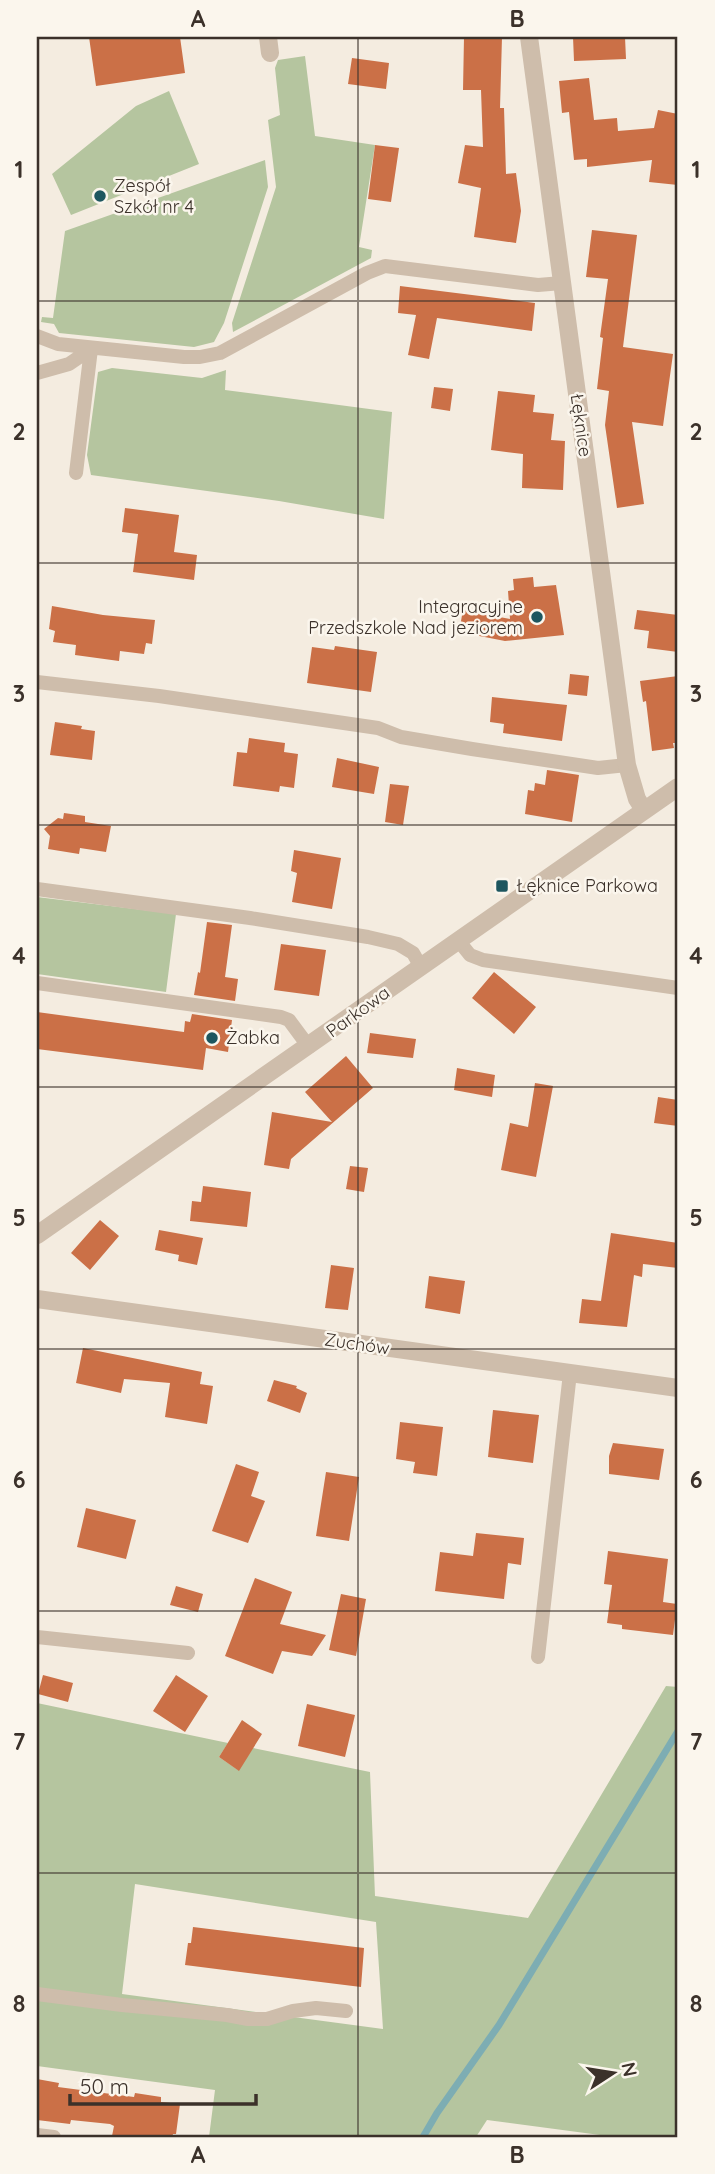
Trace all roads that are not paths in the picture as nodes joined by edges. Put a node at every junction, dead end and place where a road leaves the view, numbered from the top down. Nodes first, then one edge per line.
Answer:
1 (529, 37) edge
2 (562, 283) junction
3 (37, 336) edge
4 (91, 349) junction
5 (37, 373) edge
6 (76, 473) dead end
7 (37, 682) edge
8 (627, 765) junction
9 (678, 787) edge
10 (644, 810) junction
11 (37, 890) edge
12 (458, 940) junction
13 (421, 967) junction
14 (37, 983) edge
15 (678, 988) edge
16 (309, 1047) junction
17 (37, 1235) edge
18 (37, 1299) edge
19 (570, 1373) junction
20 (678, 1388) edge
21 (37, 1637) edge
22 (188, 1653) dead end
23 (538, 1657) dead end
24 (37, 1994) edge
25 (346, 2011) dead end
26 (37, 2135) edge
27 (54, 2137) edge

1 - 2 street, Łęknice
2 - 4 lane
2 - 8 street, Łęknice
3 - 4 lane
4 - 5 lane
4 - 6 lane
7 - 8 lane
8 - 10 street, Łęknice
9 - 10 street, Parkowa
10 - 12 street, Parkowa
11 - 13 lane
12 - 13 street, Parkowa
12 - 15 lane
13 - 16 street, Parkowa
14 - 16 lane
16 - 17 street, Parkowa
18 - 19 street, Zuchów
19 - 20 street, Zuchów
19 - 23 lane
21 - 22 lane
24 - 25 lane
26 - 27 lane

